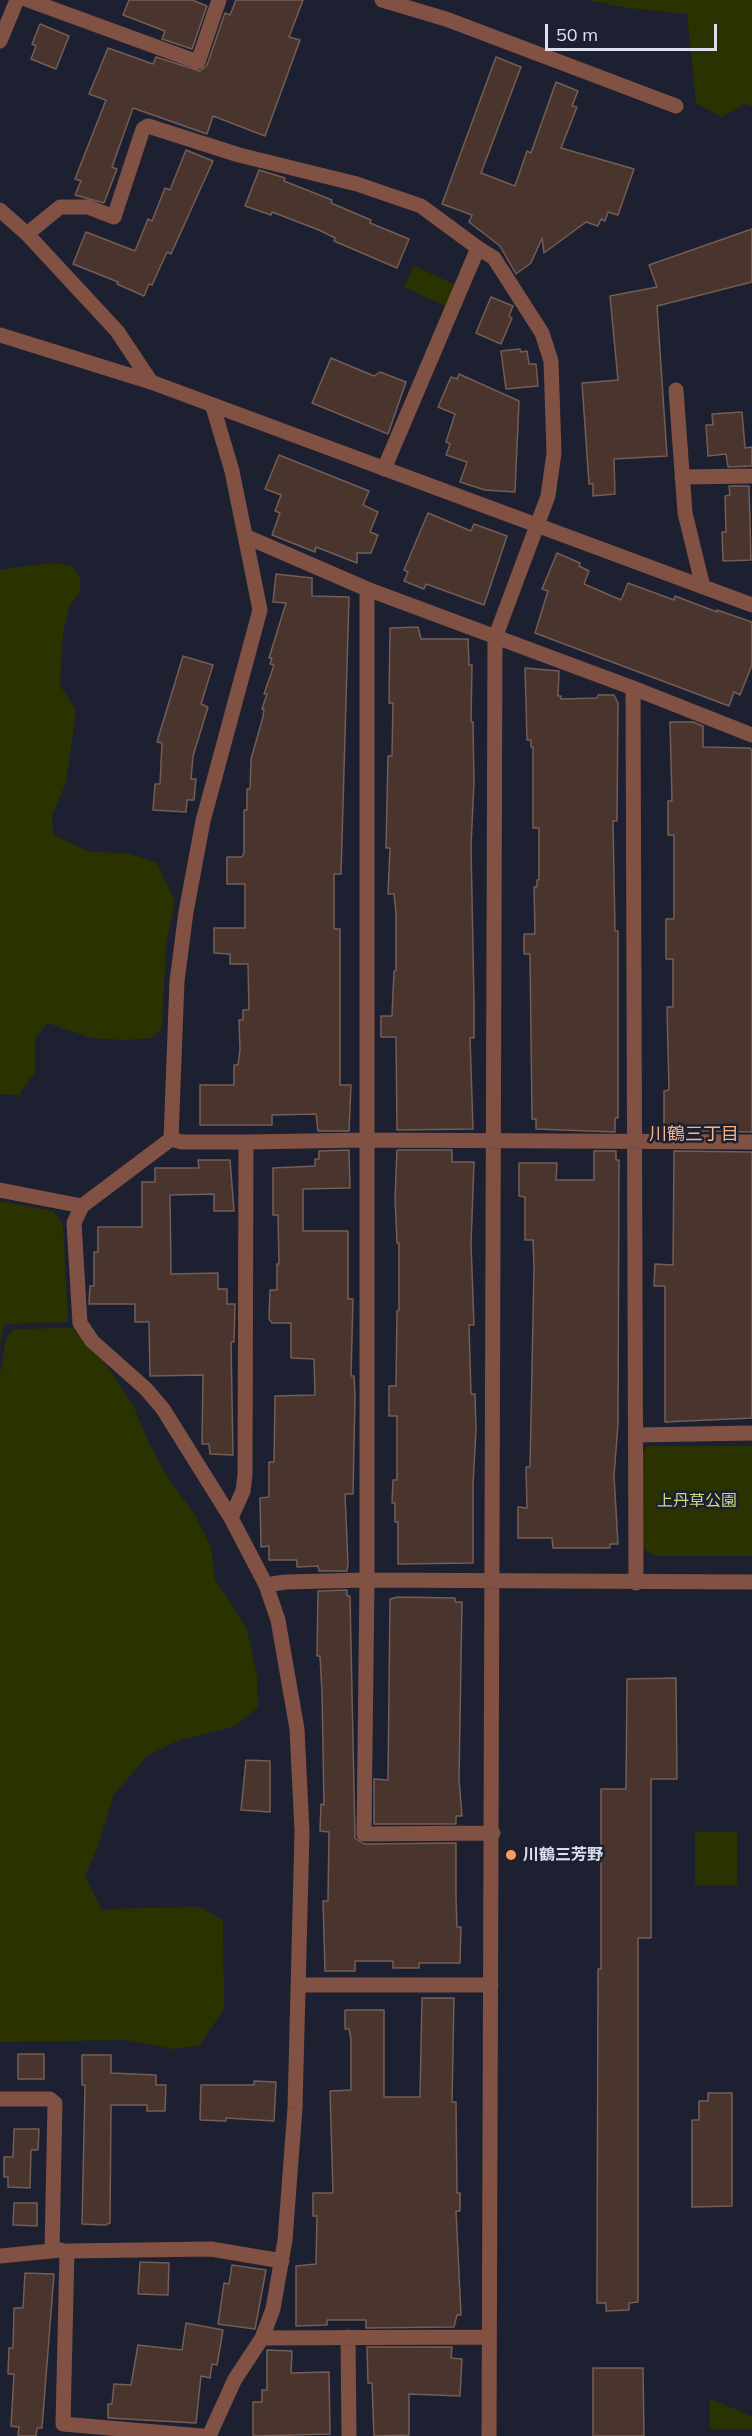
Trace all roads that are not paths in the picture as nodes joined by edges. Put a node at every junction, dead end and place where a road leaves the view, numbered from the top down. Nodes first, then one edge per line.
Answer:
1 (17, 0) edge
2 (28, 0) edge
3 (219, 0) edge
4 (382, 0) edge
5 (0, 42) edge
6 (676, 106) dead end
7 (0, 210) edge
8 (27, 234) junction
9 (478, 248) junction
10 (0, 334) edge
11 (151, 382) junction
12 (676, 390) dead end
13 (213, 407) junction
14 (384, 469) junction
15 (752, 476) edge
16 (682, 477) junction
17 (537, 524) junction
18 (247, 537) junction
19 (703, 587) junction
20 (367, 589) junction
21 (752, 605) edge
22 (495, 638) junction
23 (633, 688) junction
24 (752, 735) edge
25 (171, 1139) junction
26 (368, 1140) junction
27 (491, 1141) junction
28 (246, 1142) junction
29 (752, 1142) edge
30 (633, 1143) junction
31 (0, 1190) edge
32 (82, 1206) junction
33 (752, 1433) edge
34 (636, 1435) junction
35 (231, 1518) junction
36 (368, 1580) junction
37 (493, 1580) junction
38 (752, 1582) edge
39 (636, 1583) junction
40 (266, 1585) junction
41 (493, 1833) junction
42 (298, 1985) junction
43 (491, 1985) junction
44 (0, 2098) edge
45 (59, 2250) junction
46 (0, 2256) edge
47 (282, 2261) junction
48 (348, 2337) junction
49 (489, 2337) junction
50 (262, 2338) junction
51 (202, 2436) edge
52 (209, 2436) edge
53 (348, 2436) edge
54 (489, 2436) edge

1 - 5 street
2 - 3 street
4 - 6 street
7 - 8 street
8 - 9 street
8 - 11 street
9 - 14 street
9 - 17 street
10 - 11 street
11 - 13 street
12 - 16 street
13 - 14 street
13 - 18 street
14 - 17 street
15 - 16 street
16 - 19 street
17 - 19 street
17 - 22 street
18 - 20 street
18 - 25 street
19 - 21 street
20 - 22 street
20 - 26 street
22 - 23 street
22 - 27 street
23 - 24 street
23 - 30 street
25 - 28 street
25 - 32 street
26 - 27 street
26 - 28 street
26 - 36 street
27 - 30 street
27 - 37 street
28 - 35 street
29 - 30 street
30 - 34 street
31 - 32 street
32 - 35 street
33 - 34 street
34 - 39 street
35 - 40 street
36 - 37 street
36 - 40 street
36 - 41 street
37 - 39 street
37 - 41 street
38 - 39 street
40 - 42 street
41 - 43 street
42 - 43 street
42 - 47 street
43 - 49 street
44 - 45 street
45 - 46 street
45 - 47 street
45 - 51 street
47 - 50 street
48 - 49 street
48 - 50 street
48 - 53 street
49 - 54 street
50 - 52 street

